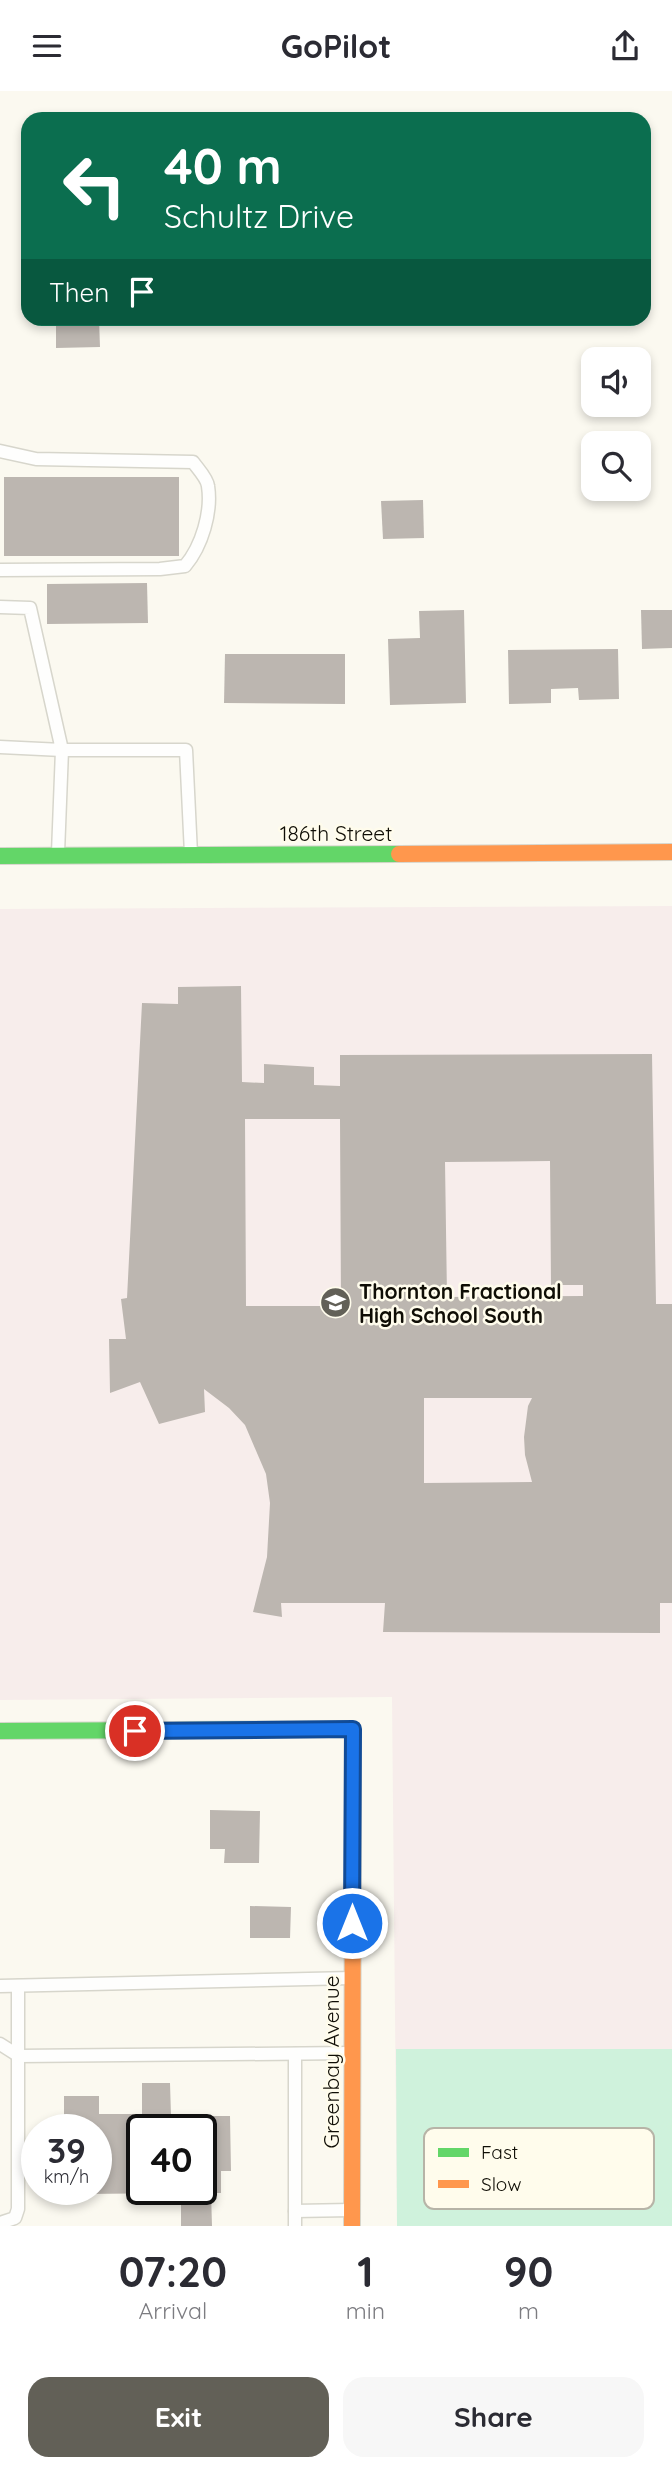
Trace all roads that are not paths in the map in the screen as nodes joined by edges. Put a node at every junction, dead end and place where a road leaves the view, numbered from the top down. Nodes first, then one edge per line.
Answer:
1 (0, 451) edge
2 (0, 569) edge
3 (0, 607) edge
4 (0, 747) edge
5 (62, 750) junction
6 (672, 852) edge
7 (58, 855) junction
8 (191, 855) junction
9 (0, 856) edge
10 (0, 1731) edge
11 (352, 1979) junction
12 (0, 1986) edge
13 (18, 1986) junction
14 (0, 2044) edge
15 (352, 2053) junction
16 (295, 2054) junction
17 (19, 2056) junction
18 (295, 2211) junction
19 (352, 2218) edge
20 (0, 2223) edge
21 (295, 2226) edge

1 - 2 lane
3 - 5 lane
4 - 5 lane
5 - 7 lane
5 - 8 lane
6 - 8 street, 186th Street
7 - 8 street, 186th Street
7 - 9 street, 186th Street
10 - 11 street, Greenbay Avenue
11 - 13 lane
11 - 15 street, Greenbay Avenue
12 - 13 lane
13 - 17 lane
14 - 17 lane
15 - 16 lane
15 - 19 street, Greenbay Avenue
16 - 17 lane
16 - 18 lane
17 - 20 lane
18 - 19 lane
18 - 21 lane

